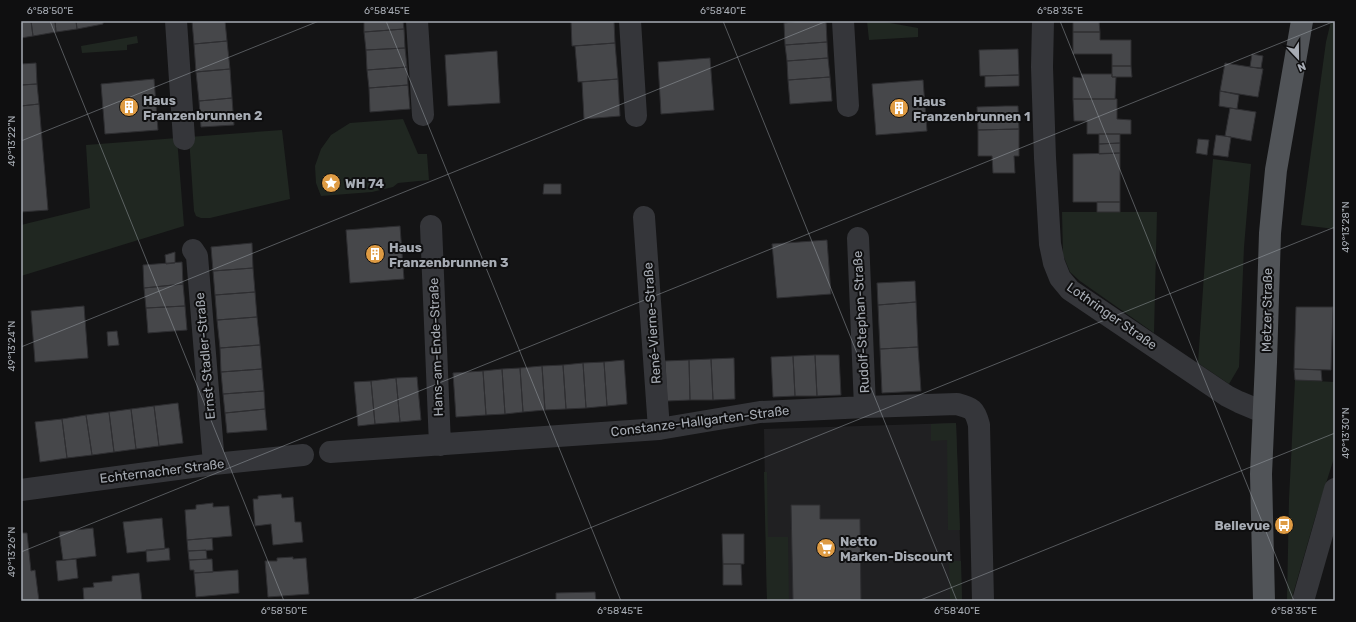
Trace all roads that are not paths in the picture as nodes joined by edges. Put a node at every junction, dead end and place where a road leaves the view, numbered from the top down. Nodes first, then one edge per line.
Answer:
1 (176, 21) edge
2 (417, 21) edge
3 (630, 21) edge
4 (842, 21) edge
5 (1043, 21) edge
6 (1302, 21) edge
7 (848, 106) dead end
8 (423, 115) dead end
9 (636, 116) dead end
10 (184, 139) dead end
11 (644, 217) dead end
12 (431, 226) dead end
13 (858, 238) dead end
14 (193, 250) dead end
15 (865, 407) junction
16 (1263, 412) junction
17 (659, 428) junction
18 (440, 444) junction
19 (330, 452) dead end
20 (304, 455) dead end
21 (214, 464) junction
22 (1335, 489) edge
23 (21, 490) edge
24 (983, 601) edge
25 (1264, 601) edge
26 (1303, 601) edge

1 - 10 street
2 - 8 street
3 - 9 street
4 - 7 street
5 - 16 street, Lothringer Straße
6 - 16 main road, Metzer Straße
11 - 17 street, René-Vierne-Straße
12 - 18 street, Hans-am-Ende-Straße
13 - 15 street, Rudolf-Stephan-Straße
14 - 21 street, Ernst-Stadler-Straße
15 - 17 street, Constanze-Hallgarten-Straße
15 - 24 street, Constanze-Hallgarten-Straße
16 - 25 main road, Metzer Straße
17 - 18 street, Constanze-Hallgarten-Straße
18 - 19 street, Constanze-Hallgarten-Straße
20 - 21 street, Echternacher Straße
21 - 23 street, Echternacher Straße
22 - 26 street

